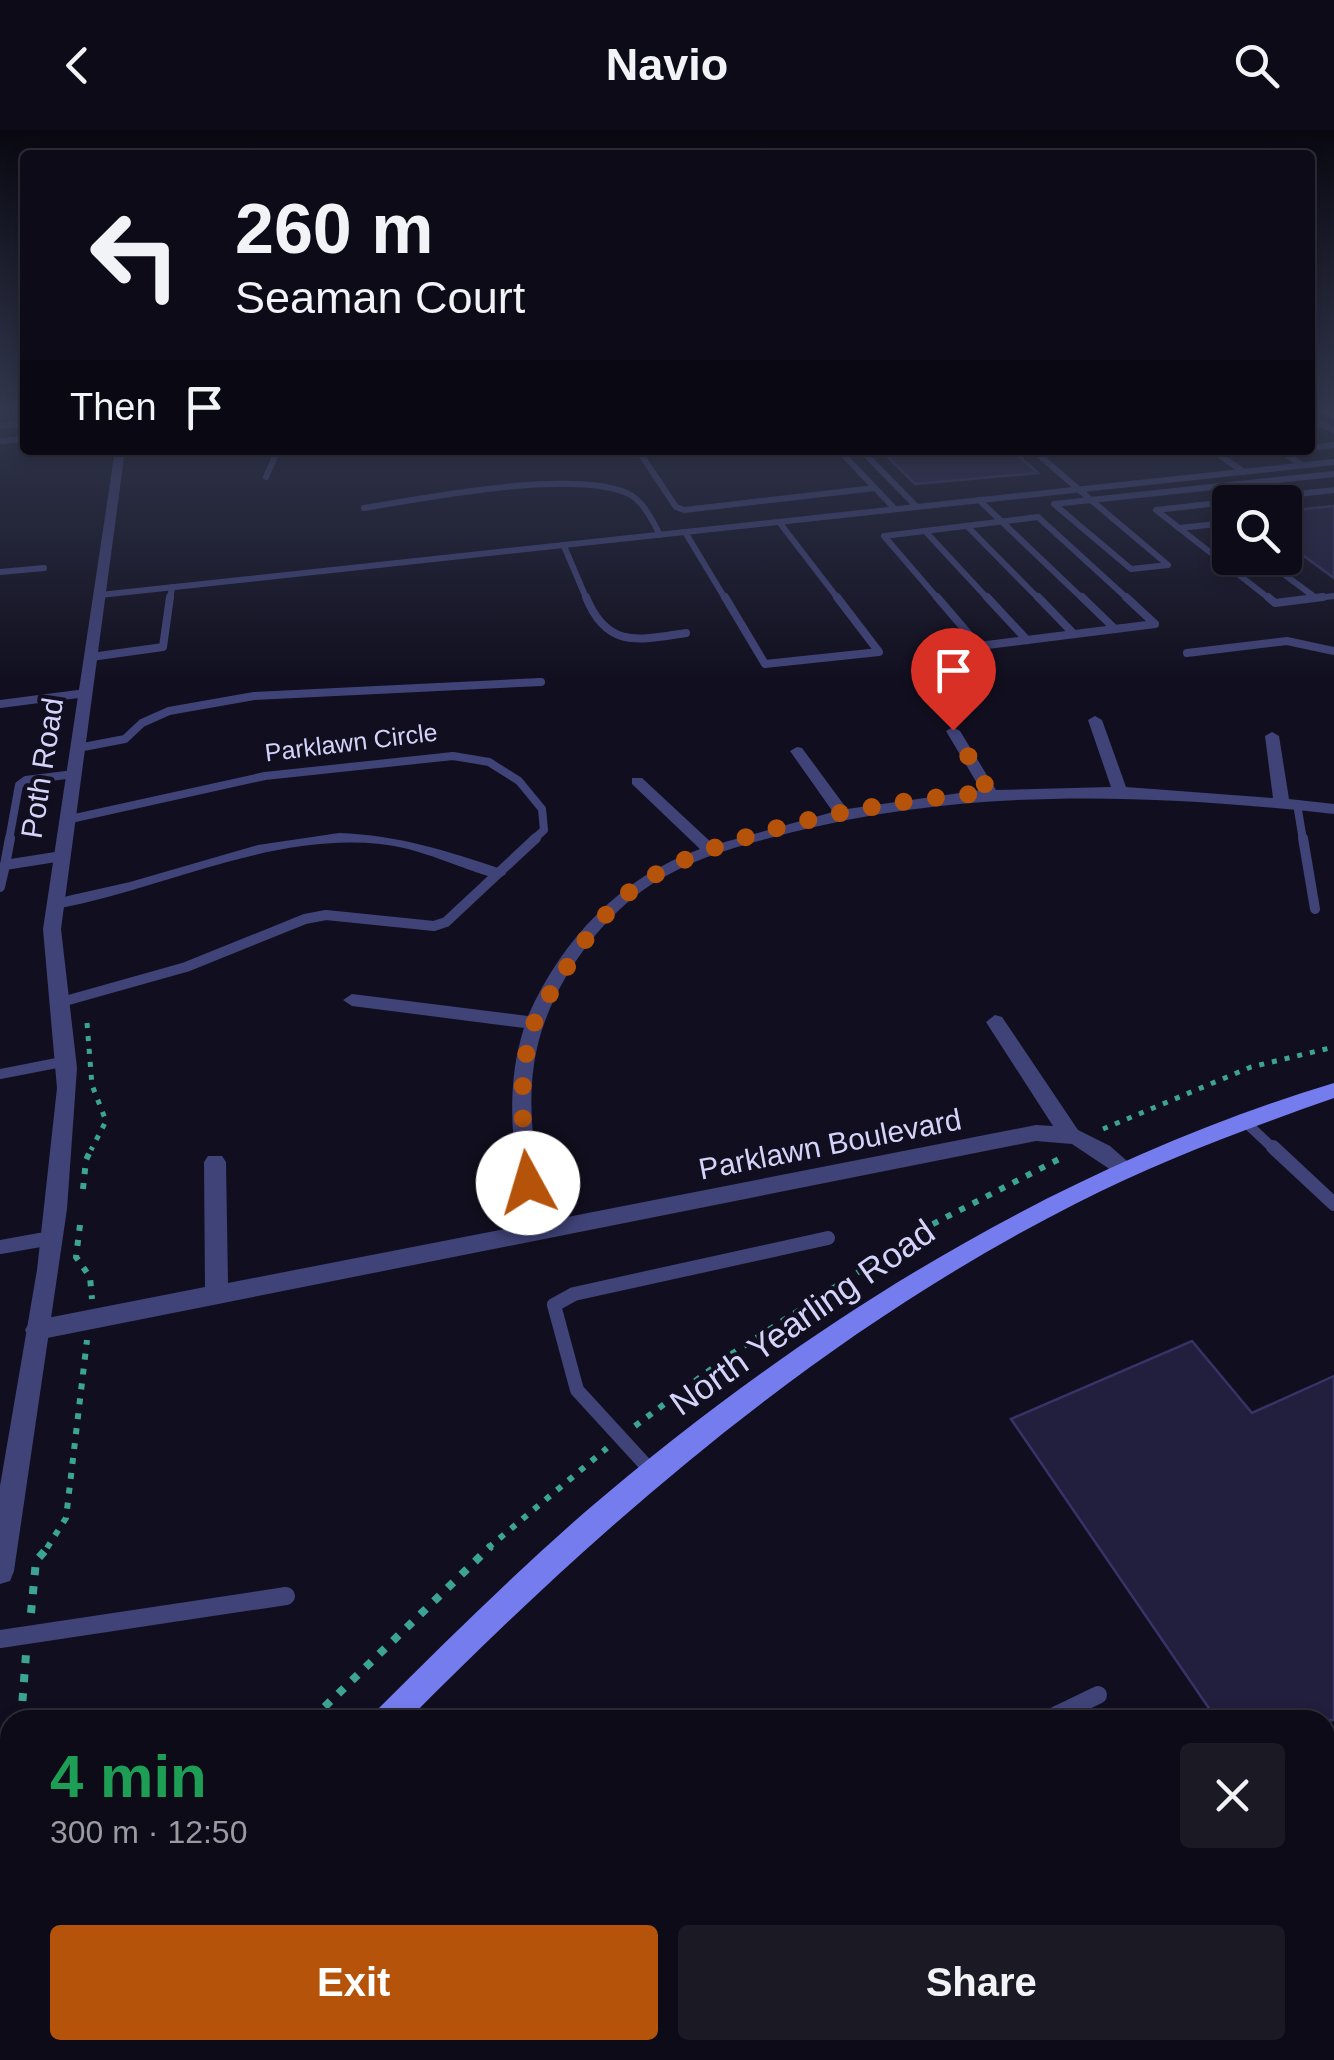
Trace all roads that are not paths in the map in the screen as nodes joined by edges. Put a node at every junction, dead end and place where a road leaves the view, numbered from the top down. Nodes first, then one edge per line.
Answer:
1 (113, 502) edge
2 (415, 502) edge
3 (639, 502) edge
4 (673, 502) edge
5 (753, 502) edge
6 (888, 502) edge
7 (911, 502) edge
8 (960, 502) edge
9 (981, 502) edge
10 (1072, 502) edge
11 (1093, 502) edge
12 (1227, 502) edge
13 (916, 507) junction
14 (364, 508) dead end
15 (894, 509) junction
16 (1002, 521) junction
17 (779, 522) junction
18 (1212, 525) edge
19 (967, 526) junction
20 (1179, 528) junction
21 (925, 531) junction
22 (685, 532) junction
23 (660, 535) junction
24 (564, 546) junction
25 (44, 568) dead end
26 (0, 572) edge
27 (1285, 575) edge
28 (172, 587) junction
29 (100, 594) junction
30 (1334, 596) edge
31 (1316, 598) junction
32 (1114, 629) junction
33 (686, 633) dead end
34 (1074, 634) junction
35 (1027, 640) junction
36 (1334, 651) edge
37 (1188, 653) dead end
38 (91, 657) junction
39 (540, 682) dead end
40 (86, 693) junction
41 (0, 704) edge
42 (1095, 720) dead end
43 (953, 730) dead end
44 (1272, 736) dead end
45 (78, 748) junction
46 (797, 751) dead end
47 (74, 774) junction
48 (637, 781) dead end
49 (1119, 790) junction
50 (990, 793) junction
51 (1290, 804) junction
52 (1334, 809) edge
53 (842, 812) junction
54 (66, 820) junction
55 (710, 850) junction
56 (62, 856) junction
57 (4, 865) junction
58 (498, 874) junction
59 (0, 887) edge
60 (56, 904) junction
61 (1315, 908) dead end
62 (352, 1000) dead end
63 (58, 1003) junction
64 (534, 1022) junction
65 (995, 1022) dead end
66 (67, 1062) junction
67 (0, 1074) edge
68 (1334, 1090) edge
69 (1242, 1119) junction
70 (1069, 1133) junction
71 (214, 1162) dead end
72 (1124, 1168) junction
73 (1328, 1190) edge
74 (1334, 1204) edge
75 (538, 1231) junction
76 (51, 1238) junction
77 (828, 1238) dead end
78 (0, 1247) edge
79 (217, 1294) junction
80 (37, 1330) junction
81 (653, 1473) junction
82 (0, 1571) edge
83 (286, 1596) dead end
84 (0, 1638) edge
85 (1098, 1695) dead end
86 (397, 1710) edge
87 (1067, 1710) edge

1 - 29 street, Poth Road
2 - 14 lane
3 - 23 lane
4 - 5 lane
6 - 15 lane
7 - 13 lane
8 - 13 lane
9 - 16 lane
10 - 11 lane
12 - 20 lane
13 - 15 lane
15 - 17 lane
16 - 19 lane
16 - 32 lane
16 - 32 lane
17 - 22 lane
17 - 22 lane
18 - 20 lane
19 - 21 lane
19 - 34 lane
20 - 31 lane
21 - 35 lane
21 - 35 lane
22 - 23 lane
23 - 24 lane
24 - 28 lane
24 - 33 lane
25 - 26 lane
27 - 31 lane
28 - 29 lane
28 - 38 lane
29 - 38 street, Poth Road
30 - 31 lane
32 - 34 lane
34 - 35 lane
36 - 37 lane
38 - 40 street, Poth Road
39 - 45 lane
40 - 41 lane
40 - 45 street, Poth Road
42 - 49 street
43 - 50 street
44 - 51 street
45 - 47 street, Poth Road
46 - 53 street
47 - 54 street, Poth Road
47 - 57 lane
48 - 55 street
49 - 50 street
49 - 51 street
50 - 53 street
51 - 52 street
51 - 61 lane
53 - 55 street
54 - 56 street, Poth Road
54 - 58 lane, Parklawn Circle
55 - 64 street
56 - 57 lane
56 - 60 street, Poth Road
57 - 59 lane
58 - 60 street
58 - 63 lane, Parklawn Circle
60 - 63 street, Poth Road
62 - 64 street
63 - 66 street, Poth Road
64 - 75 street
65 - 70 street
66 - 67 lane
66 - 76 street, Poth Road
68 - 69 main road, North Yearling Road
69 - 72 main road, North Yearling Road
69 - 73 lane
70 - 72 street
70 - 75 street, Parklawn Boulevard
71 - 79 street
72 - 81 main road, North Yearling Road
73 - 74 lane
75 - 79 street, Parklawn Boulevard
76 - 78 lane
76 - 80 street, Poth Road
77 - 81 lane
79 - 80 street, Parklawn Boulevard
80 - 82 street, Poth Road
81 - 86 main road, North Yearling Road
83 - 84 lane
85 - 87 lane

